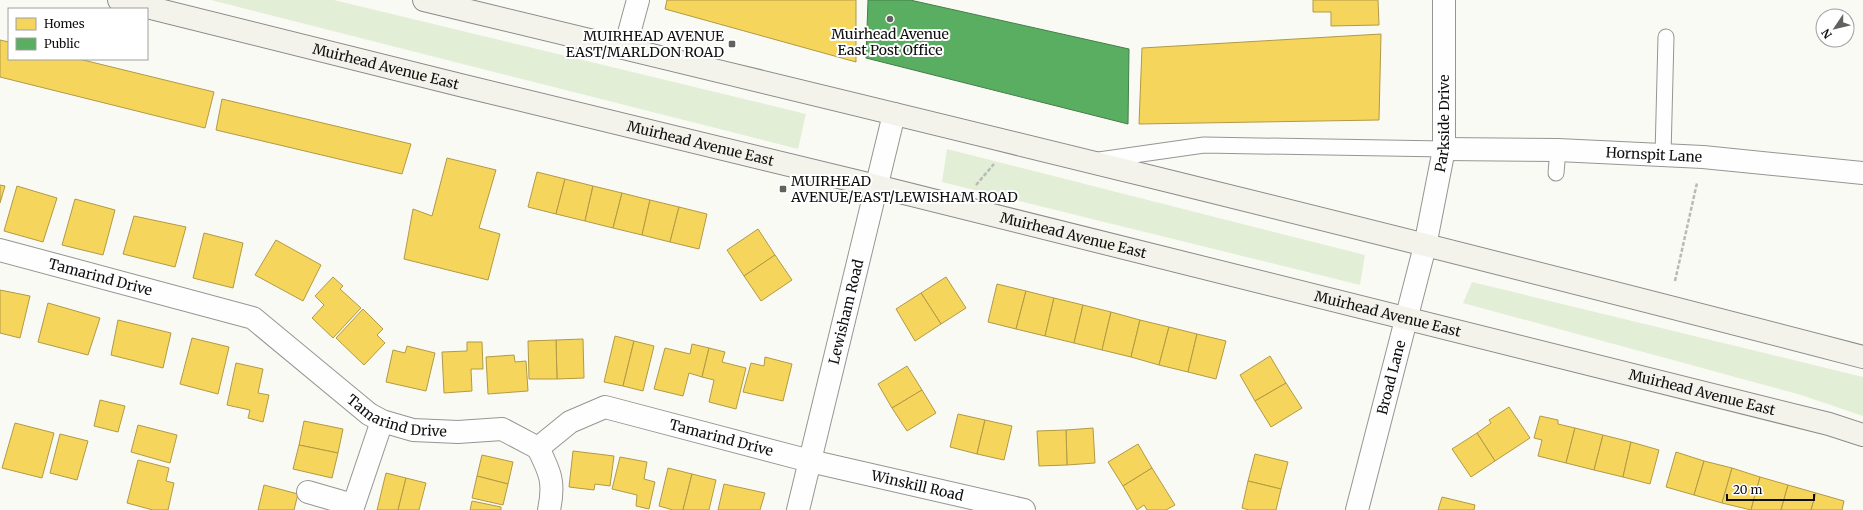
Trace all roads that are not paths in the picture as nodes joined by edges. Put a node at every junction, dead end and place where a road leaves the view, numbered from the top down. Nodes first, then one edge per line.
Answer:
1 (119, 0) edge
2 (424, 0) edge
3 (638, 0) edge
4 (1444, 0) edge
5 (1666, 37) dead end
6 (625, 48) junction
7 (894, 114) junction
8 (1444, 149) junction
9 (1558, 150) junction
10 (1663, 155) junction
11 (1088, 162) junction
12 (1556, 173) dead end
13 (1863, 173) edge
14 (876, 186) junction
15 (1425, 246) junction
16 (0, 250) edge
17 (1406, 319) junction
18 (1863, 357) edge
19 (382, 421) junction
20 (1863, 435) edge
21 (538, 448) junction
22 (810, 461) junction
23 (308, 492) dead end
24 (353, 508) edge
25 (549, 510) edge
26 (798, 510) edge
27 (1024, 510) edge
28 (1357, 510) edge

1 - 14 street, Muirhead Avenue East
2 - 6 street
3 - 6 street
4 - 8 street, Parkside Drive
5 - 10 lane
6 - 7 street
7 - 11 street
7 - 14 street, Lewisham Road
8 - 9 street, Hornspit Lane
8 - 11 lane
8 - 15 street, Parkside Drive
9 - 10 street, Hornspit Lane
9 - 12 lane
10 - 13 street, Hornspit Lane
11 - 15 street
14 - 17 street, Muirhead Avenue East
14 - 22 street, Lewisham Road
15 - 17 street, Broad Lane
15 - 18 street
16 - 19 street, Tamarind Drive
17 - 20 street, Muirhead Avenue East
17 - 28 street, Broad Lane
19 - 21 street, Tamarind Drive
19 - 24 street
21 - 22 street, Tamarind Drive
21 - 25 street
22 - 26 street, Lewisham Road
22 - 27 street, Winskill Road
23 - 24 street

